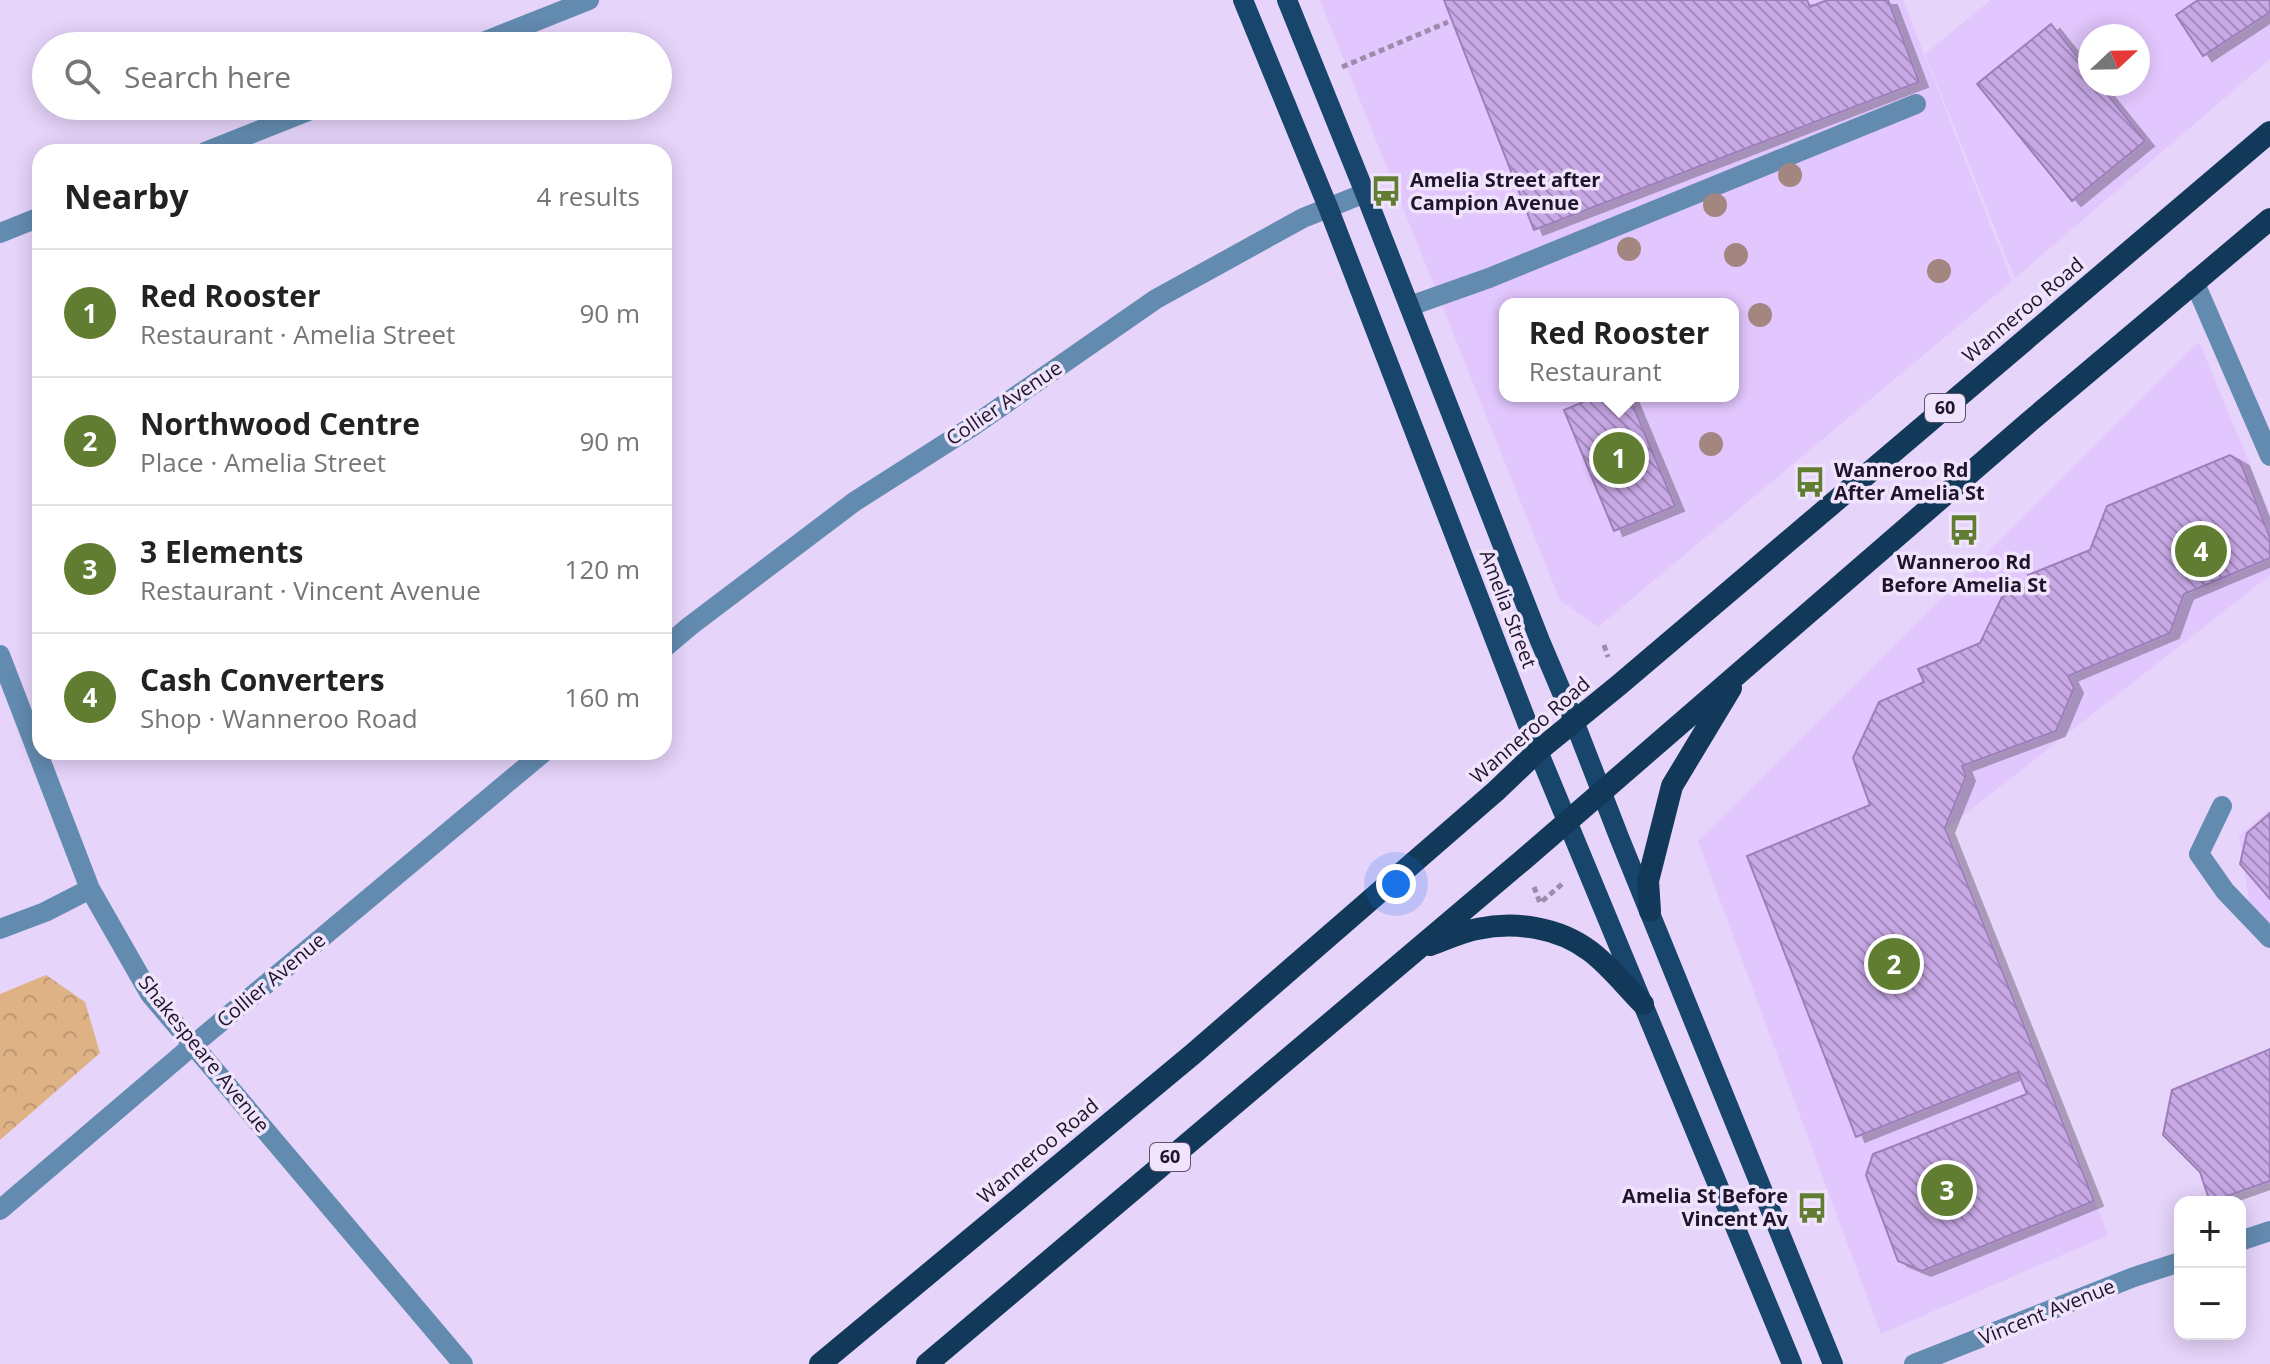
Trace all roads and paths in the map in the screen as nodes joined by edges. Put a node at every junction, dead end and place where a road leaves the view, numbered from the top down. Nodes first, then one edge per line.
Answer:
1 (589, 0) edge
2 (1243, 0) edge
3 (1287, 0) edge
4 (1448, 22) dead end
5 (508, 32) edge
6 (1341, 67) dead end
7 (1916, 104) dead end
8 (286, 120) edge
9 (2270, 132) edge
10 (225, 144) edge
11 (1365, 193) junction
12 (1328, 207) junction
13 (2270, 219) edge
14 (32, 220) edge
15 (0, 233) edge
16 (2194, 281) junction
17 (1410, 306) junction
18 (2270, 456) edge
19 (672, 641) edge
20 (0, 655) edge
21 (1739, 673) junction
22 (1574, 721) junction
23 (32, 738) edge
24 (1538, 751) junction
25 (40, 760) edge
26 (534, 760) edge
27 (1602, 791) junction
28 (2222, 806) dead end
29 (1567, 820) junction
30 (1562, 884) dead end
31 (1533, 885) dead end
32 (90, 889) junction
33 (1650, 911) junction
34 (0, 929) edge
35 (2270, 938) edge
36 (1414, 951) junction
37 (1643, 1004) junction
38 (192, 1046) junction
39 (0, 1210) edge
40 (2270, 1231) edge
41 (2246, 1239) edge
42 (2174, 1264) edge
43 (463, 1364) edge
44 (820, 1364) edge
45 (927, 1364) edge
46 (1792, 1364) edge
47 (1833, 1364) edge
48 (1914, 1364) edge

1 - 5 street
2 - 12 main road, Amelia Street
3 - 11 main road, Amelia Street
4 - 6 path
7 - 17 street
8 - 10 street
9 - 22 highway, Wanneroo Road / 60
11 - 12 street, Collier Avenue
11 - 17 main road, Amelia Street
12 - 19 street, Collier Avenue
12 - 24 main road, Amelia Street
13 - 16 highway, 60
14 - 15 street
16 - 18 street
16 - 21 highway, 60
17 - 22 main road, Amelia Street
20 - 23 street, Shakespeare Avenue
21 - 27 highway, 60
21 - 33 highway
22 - 24 highway, Wanneroo Road / 60
22 - 27 main road, Amelia Street
24 - 29 main road, Amelia Street
24 - 44 highway, Wanneroo Road / 60
25 - 32 street, Shakespeare Avenue
26 - 38 street, Collier Avenue
27 - 29 highway, 60
27 - 33 main road, Amelia Street
28 - 35 street
29 - 36 highway, 60
29 - 37 main road, Amelia Street
30 - 31 path
32 - 34 street
32 - 38 street, Shakespeare Avenue
33 - 47 main road, Amelia Street
36 - 37 highway
36 - 45 highway, 60
37 - 46 main road, Amelia Street
38 - 39 street, Collier Avenue
38 - 43 street, Shakespeare Avenue
40 - 41 street
42 - 48 street, Vincent Avenue

